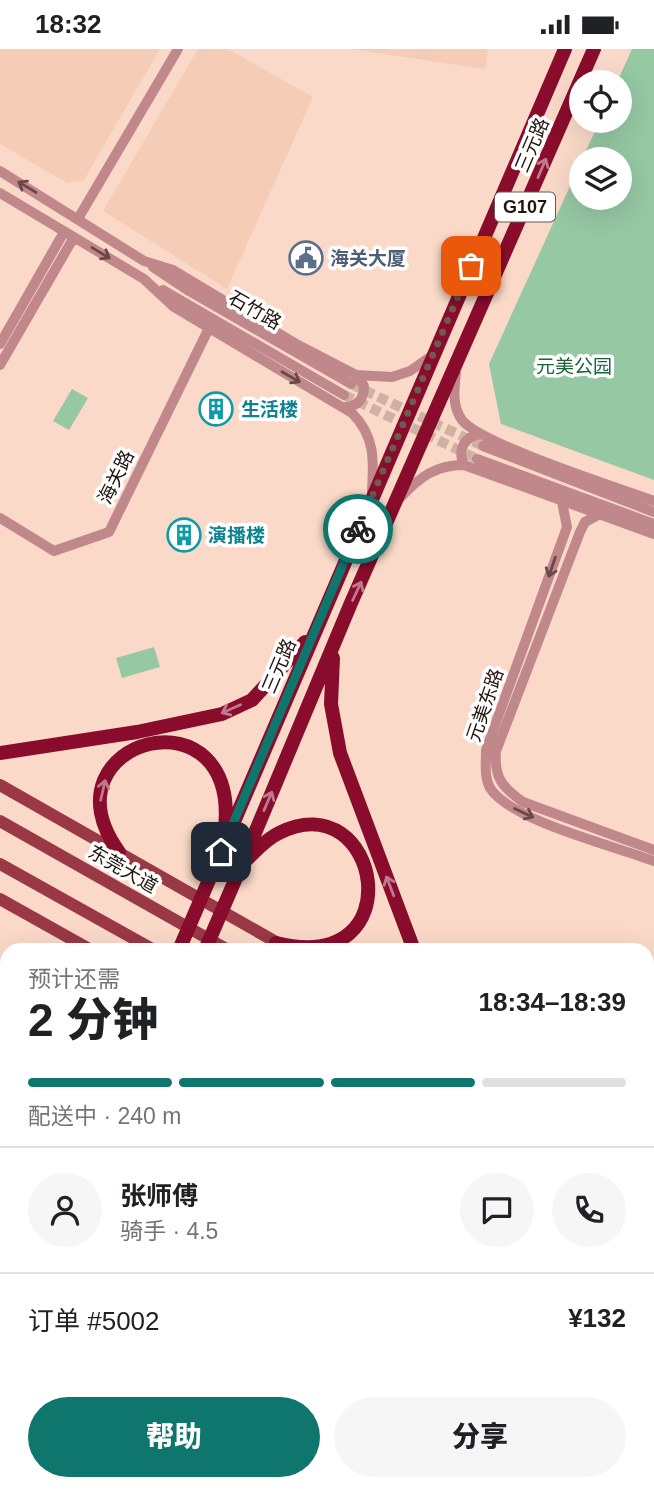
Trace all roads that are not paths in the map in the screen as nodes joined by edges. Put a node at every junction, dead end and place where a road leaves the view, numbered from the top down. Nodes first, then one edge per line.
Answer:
1 (178, 49) edge
2 (565, 49) edge
3 (594, 49) edge
4 (0, 171) edge
5 (0, 193) edge
6 (79, 217) junction
7 (69, 235) junction
8 (144, 279) junction
9 (209, 328) junction
10 (0, 345) edge
11 (430, 357) junction
12 (0, 365) edge
13 (457, 366) junction
14 (354, 379) junction
15 (344, 395) tunnel mouth
16 (344, 407) junction
17 (480, 434) junction
18 (483, 446) tunnel mouth
19 (477, 459) tunnel mouth
20 (464, 465) junction
21 (371, 500) junction
22 (398, 500) junction
23 (654, 501) edge
24 (562, 502) junction
25 (654, 512) edge
26 (598, 515) junction
27 (0, 518) edge
28 (654, 524) edge
29 (654, 534) edge
30 (315, 630) junction
31 (335, 643) junction
32 (0, 753) edge
33 (0, 785) edge
34 (0, 821) edge
35 (654, 849) edge
36 (119, 852) junction
37 (221, 852) junction
38 (654, 861) edge
39 (0, 864) edge
40 (242, 864) junction
41 (0, 899) edge
42 (79, 943) edge
43 (141, 943) edge
44 (182, 943) edge
45 (208, 943) edge
46 (216, 943) edge
47 (276, 943) edge
48 (331, 943) edge
49 (411, 943) edge

1 - 6 street
2 - 11 highway, 三元路 / G107
13 -> 3 highway, 三元路 / G107
6 -> 4 street
5 - 7 street
6 - 14 street
7 -> 8 street
7 - 10 street
7 - 12 street
8 - 9 street
8 - 15 street, 石竹路
9 -> 16 street
9 - 27 street, 海关路
11 - 14 street
11 - 21 highway, 三元路 / G107
13 - 17 street
13 - 22 highway, 三元路 / G107
14 - 16 street
16 - 21 street
17 - 20 street
17 - 23 street
18 - 25 street
19 - 28 street
20 - 22 street
20 - 24 street
21 - 30 highway, 三元路 / G107
31 -> 22 highway, 三元路 / G107
24 - 26 street
24 -> 38 street, 元美东路
26 - 29 street
26 - 35 street, 元美东路
30 -> 32 highway
30 - 37 highway, 三元路 / G107
40 -> 31 highway, 三元路 / G107
49 -> 31 highway
33 - 36 main road
34 - 46 main road, 东莞大道
36 -> 37 highway
36 - 47 main road
37 - 44 highway, 三元路 / G107, bridge
39 - 43 main road
40 - 45 highway, 三元路 / G107, bridge
40 - 48 highway
41 - 42 main road

